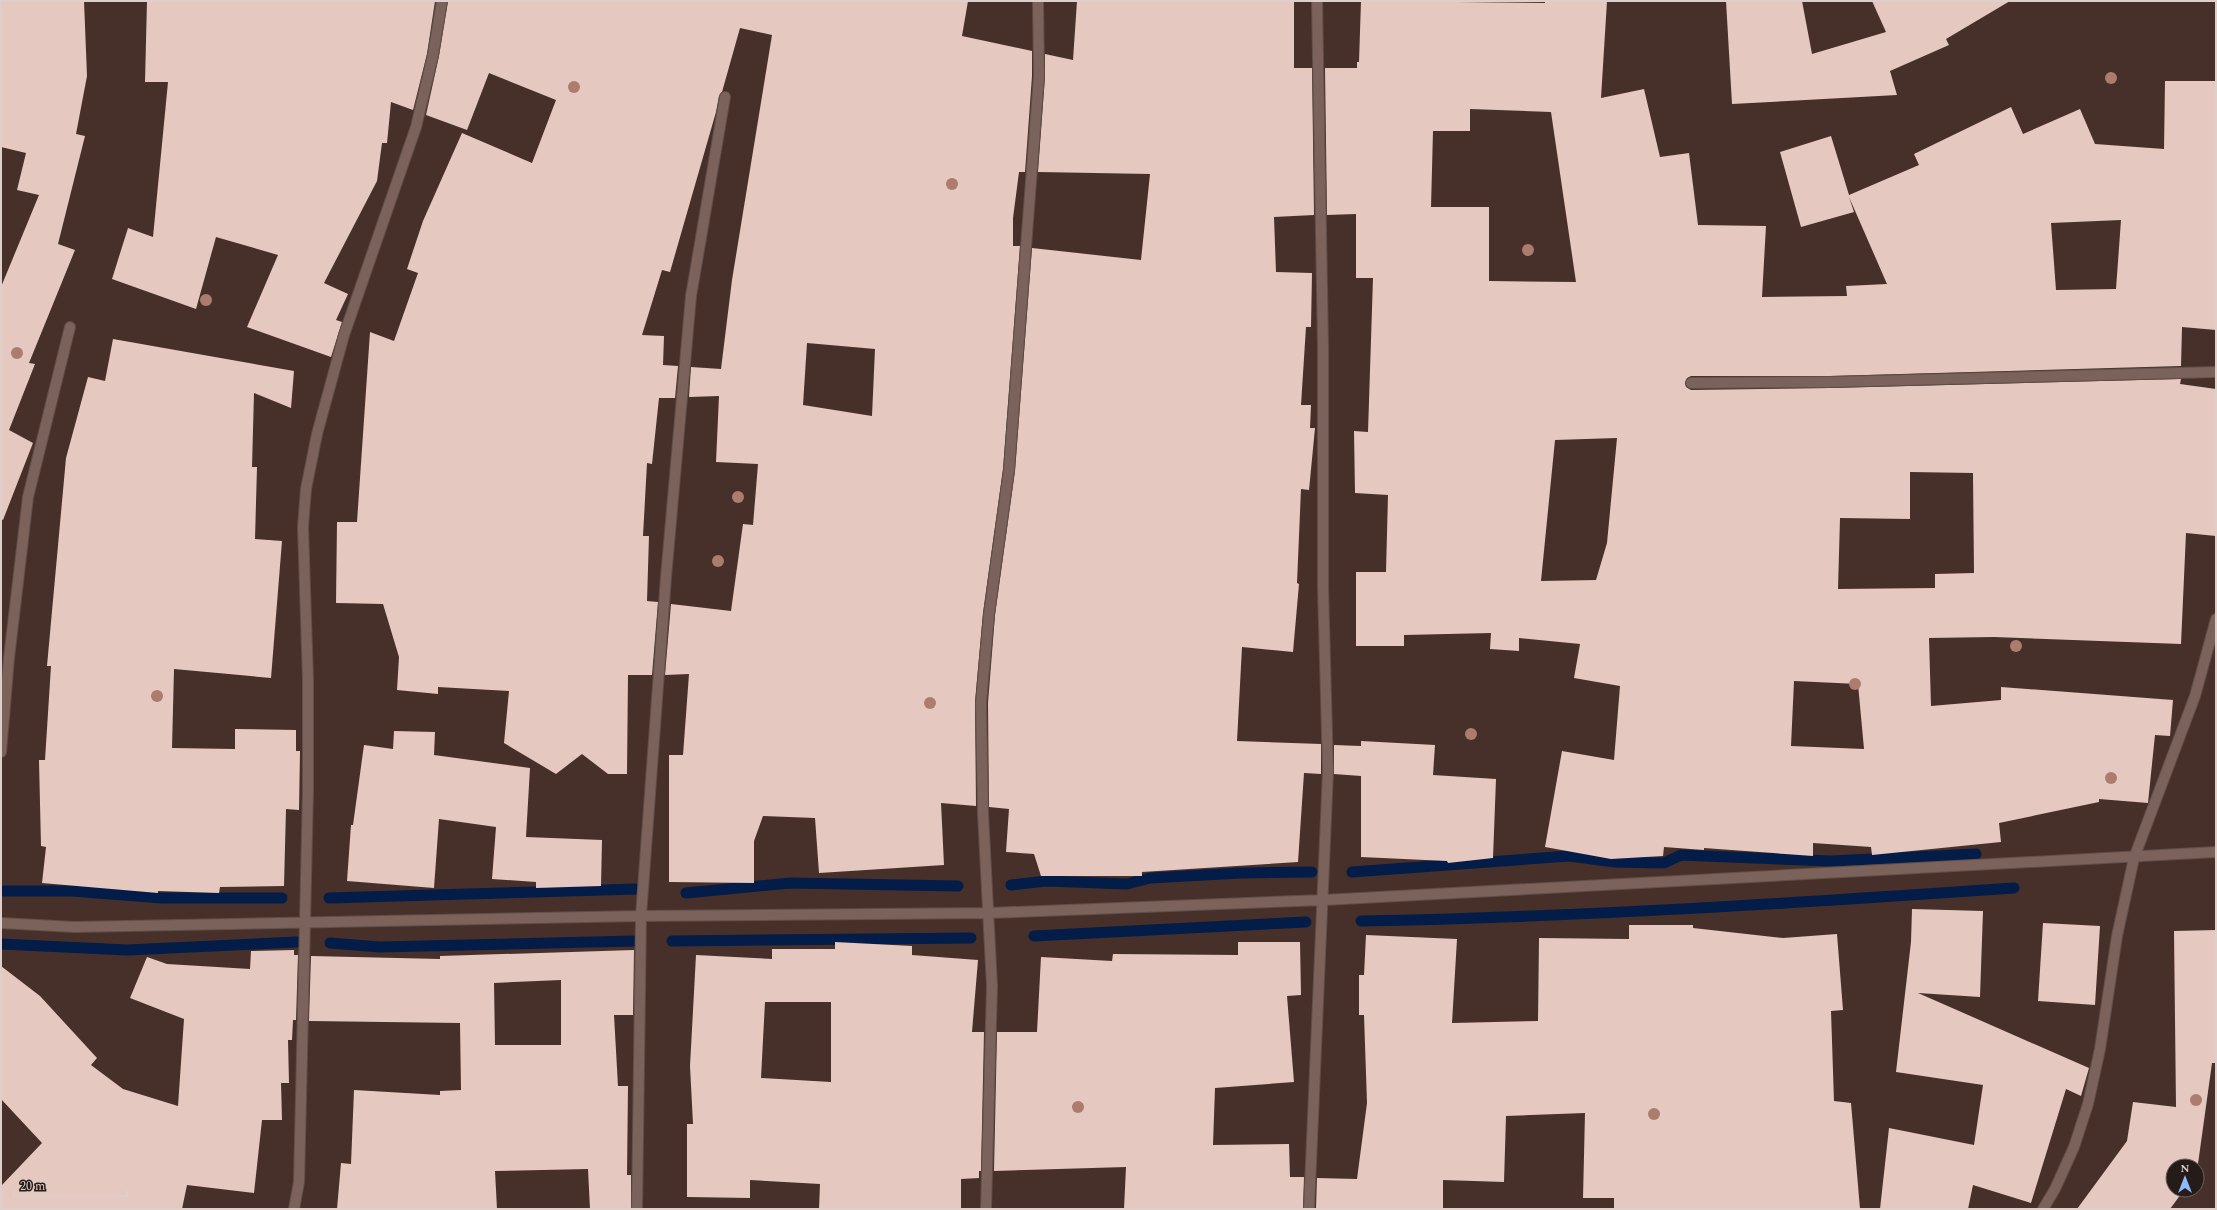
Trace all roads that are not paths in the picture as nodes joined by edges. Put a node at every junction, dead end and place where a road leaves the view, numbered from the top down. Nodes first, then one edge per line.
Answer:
1 (442, 1) edge
2 (1038, 1) edge
3 (1317, 1) edge
4 (725, 97) dead end
5 (70, 327) dead end
6 (2216, 372) edge
7 (1691, 383) dead end
8 (2216, 619) edge
9 (1, 752) edge
10 (2216, 852) edge
11 (2134, 858) junction
12 (1324, 900) junction
13 (989, 913) junction
14 (641, 916) junction
15 (304, 922) junction
16 (1, 923) edge
17 (294, 1209) edge
18 (637, 1209) edge
19 (986, 1209) edge
20 (1309, 1209) edge
21 (2043, 1209) edge

1 - 15 street
2 - 13 street
3 - 12 street
4 - 14 street
5 - 9 street
6 - 7 street
8 - 11 street
10 - 11 street
11 - 12 street
11 - 21 street
12 - 13 street
12 - 20 street
13 - 14 street
13 - 19 street
14 - 15 street
14 - 18 street
15 - 16 street
15 - 17 street

